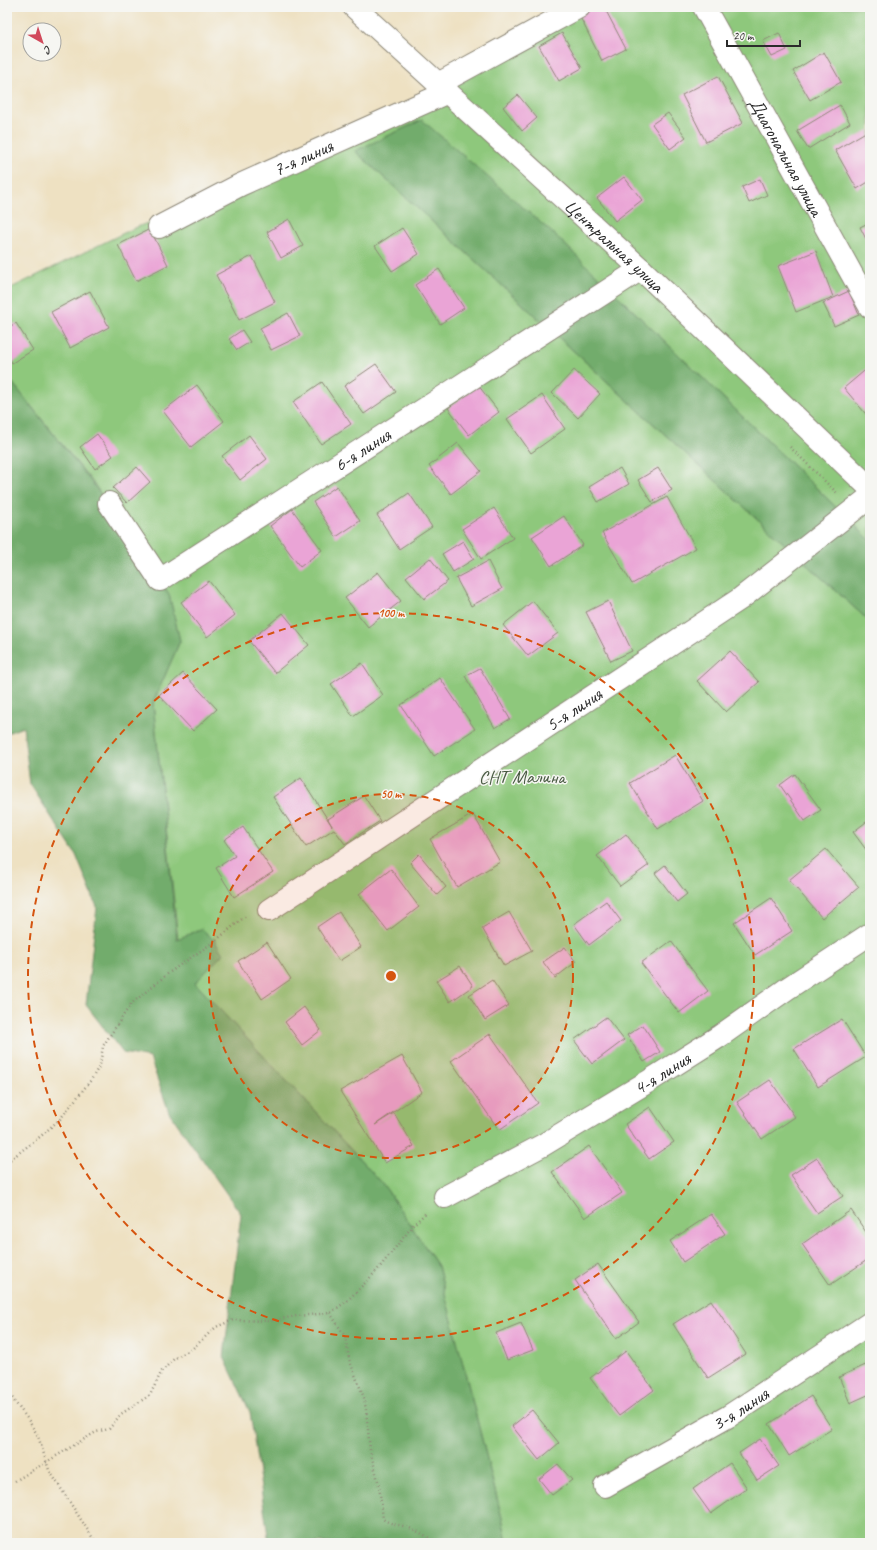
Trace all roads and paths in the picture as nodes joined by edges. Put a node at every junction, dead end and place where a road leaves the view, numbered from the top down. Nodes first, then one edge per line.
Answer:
1 (354, 7) edge
2 (579, 7) edge
3 (704, 7) edge
4 (443, 88) junction
5 (159, 227) dead end
6 (641, 269) junction
7 (870, 307) edge
8 (870, 488) edge
9 (870, 497) edge
10 (109, 503) dead end
11 (269, 910) joint
12 (870, 934) edge
13 (7, 1162) edge
14 (445, 1197) joint
15 (330, 1313) junction
16 (870, 1323) edge
17 (7, 1387) edge
18 (46, 1462) junction
19 (15, 1481) dead end
20 (605, 1486) dead end
21 (96, 1543) edge
22 (437, 1543) edge

1 - 4 street, Центральная улица
2 - 4 street, 7-я линия
3 - 7 street, Диагональная улица
4 - 5 street, 7-я линия
4 - 6 street, Центральная улица
6 - 8 street, Центральная улица
6 - 10 street, 6-я линия
9 - 11 street, 5-я линия
11 - 13 path
12 - 14 street, 4-я линия
14 - 15 path
15 - 18 path
15 - 22 path
16 - 20 street, 3-я линия
17 - 18 path
18 - 19 path
18 - 21 path

